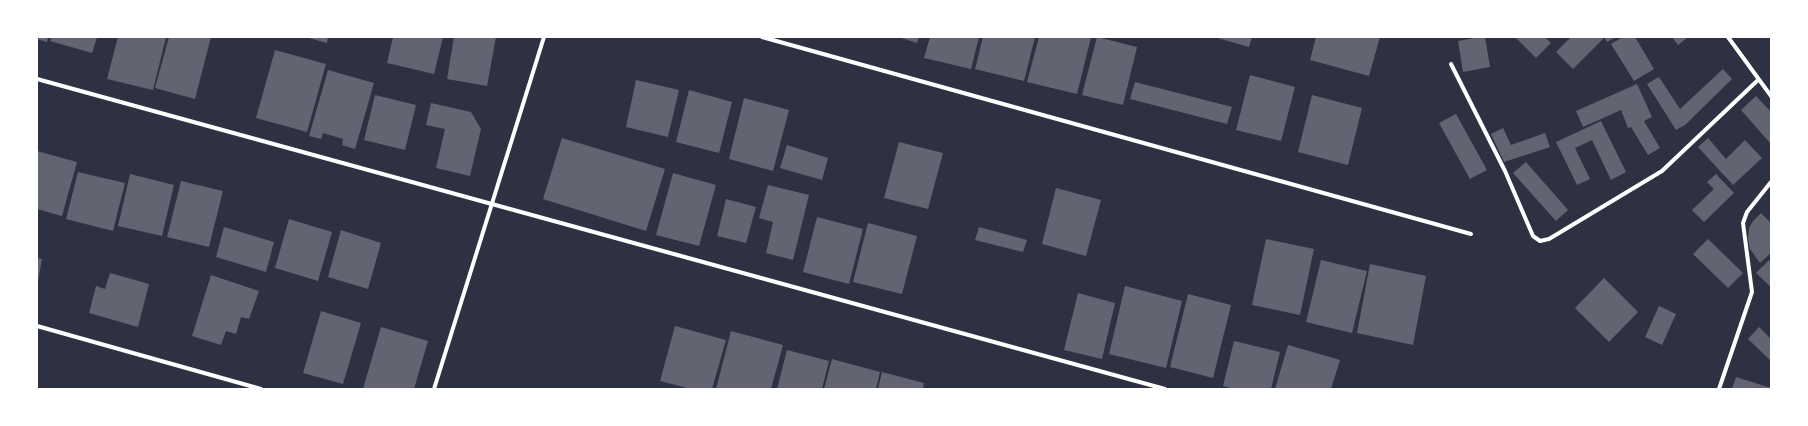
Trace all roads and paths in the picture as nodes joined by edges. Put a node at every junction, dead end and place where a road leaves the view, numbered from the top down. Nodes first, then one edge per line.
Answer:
1 (544, 37) edge
2 (762, 37) edge
3 (1728, 37) edge
4 (1451, 64) dead end
5 (37, 79) edge
6 (1758, 80) junction
7 (1771, 96) edge
8 (1771, 182) edge
9 (492, 204) junction
10 (1471, 234) dead end
11 (37, 326) edge
12 (261, 389) edge
13 (434, 389) edge
14 (1165, 389) edge
15 (1719, 389) edge

1 - 9 street
2 - 10 street
3 - 6 street
4 - 6 street
5 - 9 street
6 - 7 street
8 - 15 street
9 - 13 street
9 - 14 street
11 - 12 street

